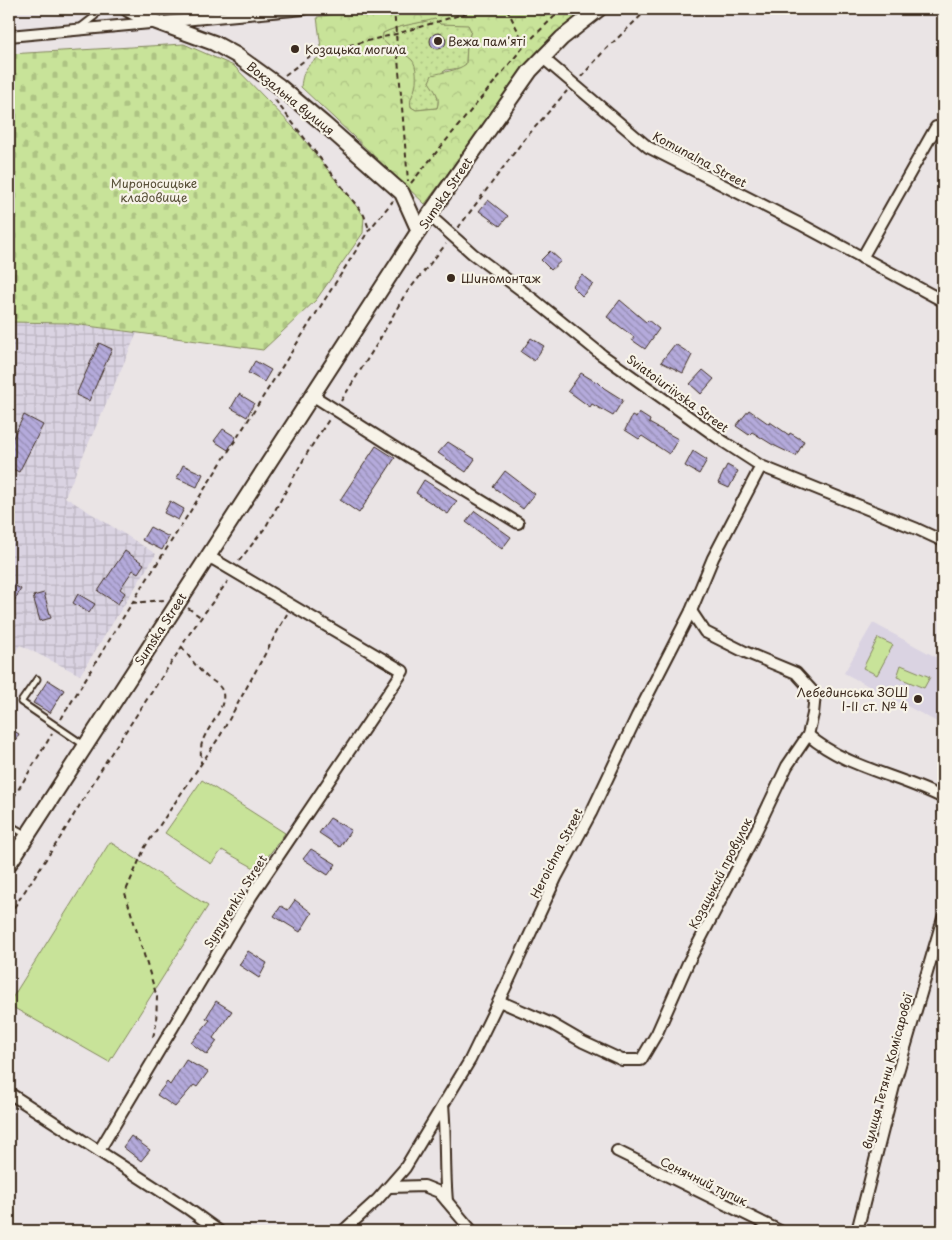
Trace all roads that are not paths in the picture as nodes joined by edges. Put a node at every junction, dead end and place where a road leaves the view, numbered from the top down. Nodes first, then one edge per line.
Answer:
1 (98, 9) edge
2 (128, 9) edge
3 (304, 9) edge
4 (599, 9) edge
5 (162, 23) junction
6 (74, 31) junction
7 (9, 36) edge
8 (543, 58) junction
9 (936, 127) dead end
10 (429, 215) junction
11 (419, 231) junction
12 (862, 258) junction
13 (943, 301) edge
14 (312, 395) junction
15 (761, 466) junction
16 (518, 523) dead end
17 (943, 541) edge
18 (208, 556) junction
19 (691, 611) junction
20 (37, 679) dead end
21 (808, 735) junction
22 (85, 745) junction
23 (943, 798) edge
24 (9, 825) edge
25 (27, 835) junction
26 (9, 864) edge
27 (943, 918) edge
28 (499, 1001) junction
29 (9, 1093) edge
30 (443, 1105) junction
31 (100, 1151) junction
32 (617, 1152) dead end
33 (390, 1187) junction
34 (447, 1201) junction
35 (219, 1231) edge
36 (343, 1231) edge
37 (472, 1231) edge
38 (780, 1231) edge
39 (857, 1231) edge

1 - 6 lane
2 - 5 main road, Вокзальна вулиця
3 - 5 street
4 - 8 main road, Sumska Street
5 - 6 street
5 - 11 main road, Вокзальна вулиця
6 - 7 street
8 - 10 main road, Sumska Street
8 - 12 street, Komunalna Street
9 - 12 street
10 - 11 main road, Sumska Street
10 - 15 street, Sviatoiuriivska Street
11 - 14 main road, Sumska Street
12 - 13 street, Komunalna Street
14 - 16 street
14 - 18 main road, Sumska Street
15 - 17 street, Sviatoiuriivska Street
15 - 19 street, Heroichna Street
18 - 22 main road, Sumska Street
18 - 31 street, Symyrenkiv Street
19 - 21 street, Козацький провулок
19 - 28 street, Heroichna Street
20 - 22 lane
21 - 23 street
21 - 28 street, Козацький провулок
22 - 25 main road, Sumska Street
24 - 25 lane
25 - 26 main road, Sumska Street
27 - 39 street, вулиця Тетяни Комісарової
28 - 30 street, Heroichna Street
29 - 31 street
30 - 33 street, Heroichna Street
30 - 34 street
31 - 35 street
32 - 38 street, Сонячний тупик
33 - 34 street
33 - 36 street, Heroichna Street
34 - 37 street

